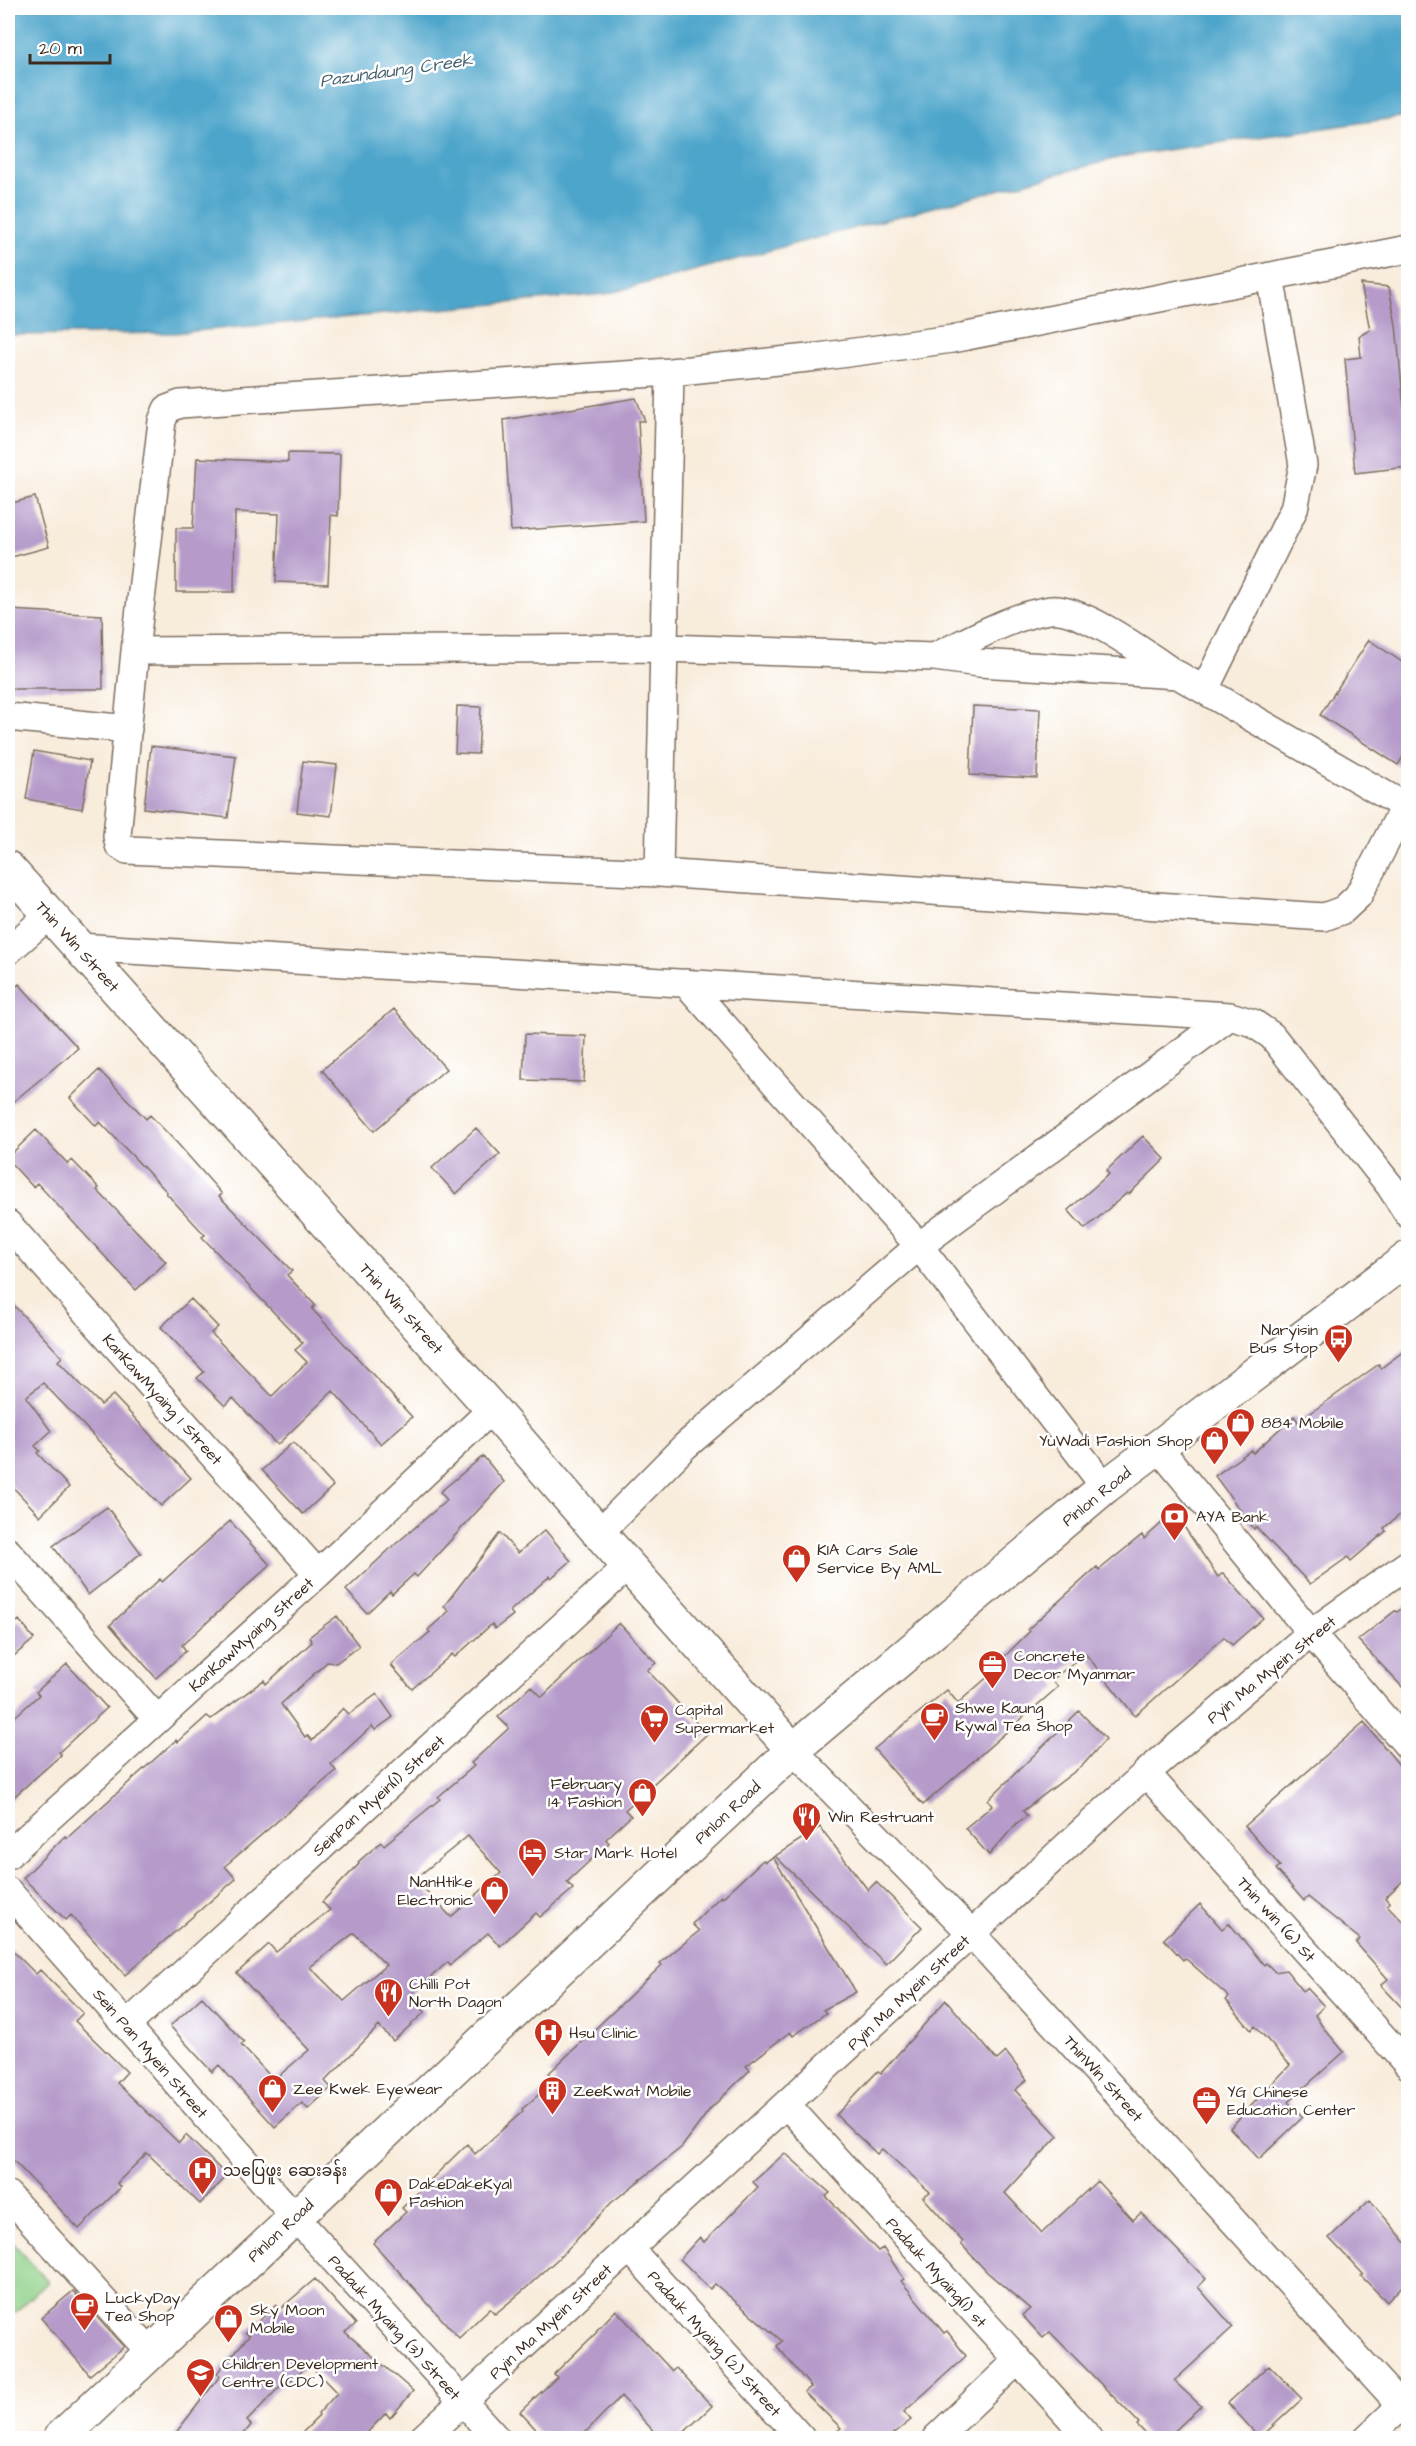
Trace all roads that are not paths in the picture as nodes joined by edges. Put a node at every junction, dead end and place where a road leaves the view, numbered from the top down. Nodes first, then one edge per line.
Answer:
1 (1408, 249) edge
2 (1270, 276) junction
3 (670, 372) junction
4 (664, 648) junction
5 (135, 651) junction
6 (934, 657) junction
7 (1178, 675) junction
8 (1205, 689) junction
9 (8, 717) edge
10 (128, 729) junction
11 (1407, 804) edge
12 (8, 868) edge
13 (659, 873) junction
14 (50, 914) junction
15 (78, 946) junction
16 (8, 951) edge
17 (686, 983) junction
18 (1230, 1016) junction
19 (1408, 1214) edge
20 (8, 1224) edge
21 (919, 1246) junction
22 (1408, 1258) edge
23 (492, 1409) junction
24 (1158, 1447) junction
25 (1105, 1487) junction
26 (599, 1533) junction
27 (8, 1552) edge
28 (1408, 1564) edge
29 (628, 1566) junction
30 (318, 1574) junction
31 (1311, 1633) junction
32 (157, 1719) junction
33 (1408, 1746) edge
34 (793, 1750) junction
35 (1146, 1773) junction
36 (8, 1855) edge
37 (8, 1891) edge
38 (971, 1933) junction
39 (127, 2025) junction
40 (1408, 2065) edge
41 (786, 2104) junction
42 (8, 2195) edge
43 (294, 2216) junction
44 (629, 2248) junction
45 (150, 2352) junction
46 (1017, 2361) junction
47 (462, 2402) junction
48 (1406, 2405) edge
49 (60, 2439) edge
50 (423, 2439) edge
51 (496, 2439) edge
52 (801, 2439) edge
53 (936, 2439) edge
54 (1089, 2439) edge
55 (1367, 2439) edge

1 - 2 street
2 - 3 street
2 - 8 street
3 - 4 street
3 - 5 street
4 - 5 street
4 - 6 street
4 - 13 street
5 - 10 street
6 - 7 street
6 - 7 street
7 - 8 street
8 - 11 street
9 - 10 street
10 - 13 street
11 - 13 street
12 - 14 main road, Thin Win Street
14 - 15 main road, Thin Win Street
14 - 16 street
15 - 17 street
15 - 23 main road, Thin Win Street
17 - 18 street
17 - 21 street
18 - 19 street
18 - 21 street
20 - 30 street, KanKawMyaing 1 Street
21 - 25 street
21 - 26 street
22 - 24 main road, Pinlon Road
23 - 26 main road, Thin Win Street
23 - 30 street, KanKawMyaing Street
24 - 25 main road, Pinlon Road
24 - 31 street
25 - 34 main road, Pinlon Road
26 - 29 main road, Thin Win Street
27 - 32 street
28 - 31 street, Pyin Ma Myein Street
29 - 34 main road, Thin Win Street
29 - 39 street, SeinPan Myein(1) Street
30 - 32 street, KanKawMyaing Street
31 - 33 street
31 - 35 street, Pyin Ma Myein Street
32 - 36 street, KanKawMyaing Street
34 - 38 street, ThinWin Street
34 - 43 main road, Pinlon Road
35 - 38 street, Pyin Ma Myein Street
35 - 40 street, Thin win (6) St
37 - 39 street, Sein Pan Myein Street
38 - 41 street, Pyin Ma Myein Street
38 - 48 street, ThinWin Street
39 - 43 street, Sein Pan Myein Street
41 - 44 street, Pyin Ma Myein Street
41 - 46 street, Padauk Myaing(1) st
42 - 45 street
43 - 45 main road, Pinlon Road
43 - 47 street, Padauk Myaing (3) Street
44 - 47 street, Pyin Ma Myein Street
44 - 52 street, Padauk Myaing (2) Street
45 - 49 main road, Pinlon Road
46 - 53 street
46 - 54 street, Padauk Myaing(1) st
47 - 50 street, Pyin Ma Myein Street
47 - 51 street, Padauk Myaing (3) Street
48 - 55 street

